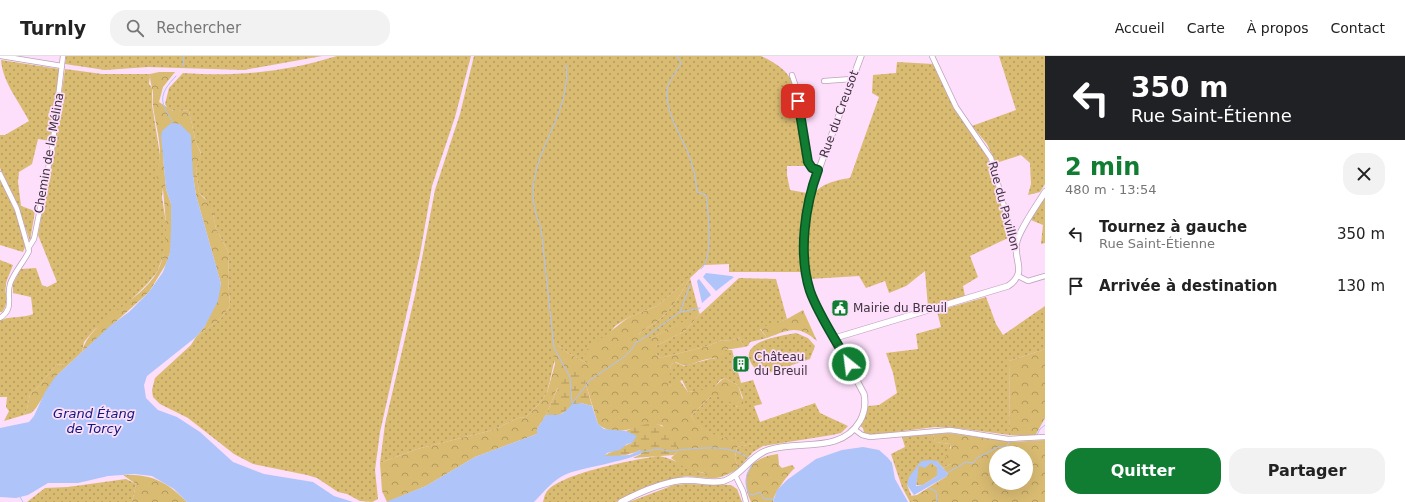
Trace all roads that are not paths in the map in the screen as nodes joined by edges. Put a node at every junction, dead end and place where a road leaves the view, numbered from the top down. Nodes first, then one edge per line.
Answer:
1 (1, 56) edge
2 (63, 56) edge
3 (860, 56) edge
4 (932, 56) edge
5 (62, 66) junction
6 (792, 75) dead end
7 (852, 79) junction
8 (824, 81) dead end
9 (818, 170) junction
10 (0, 174) edge
11 (1045, 192) edge
12 (1016, 245) junction
13 (28, 247) junction
14 (1018, 276) junction
15 (1045, 276) edge
16 (0, 318) edge
17 (835, 338) junction
18 (854, 429) junction
19 (1045, 437) edge
20 (734, 475) junction
21 (621, 502) edge
22 (746, 502) edge

1 - 5 street
2 - 5 street, Chemin de la Mélina
3 - 7 street, Rue du Creusot
4 - 12 street, Rue du Pavillon
5 - 13 street, Chemin de la Mélina
6 - 9 street
7 - 8 street
7 - 9 street, Rue du Creusot
9 - 17 street, Rue du Creusot
10 - 13 street
11 - 12 street
12 - 14 street, Rue du Pavillon
13 - 16 street, Chemin de la Mélina
14 - 15 street
14 - 17 street
17 - 18 street, Rue du Creusot
18 - 19 street
18 - 20 street, Rue du Creusot
20 - 21 street, Rue du Creusot
20 - 22 street

